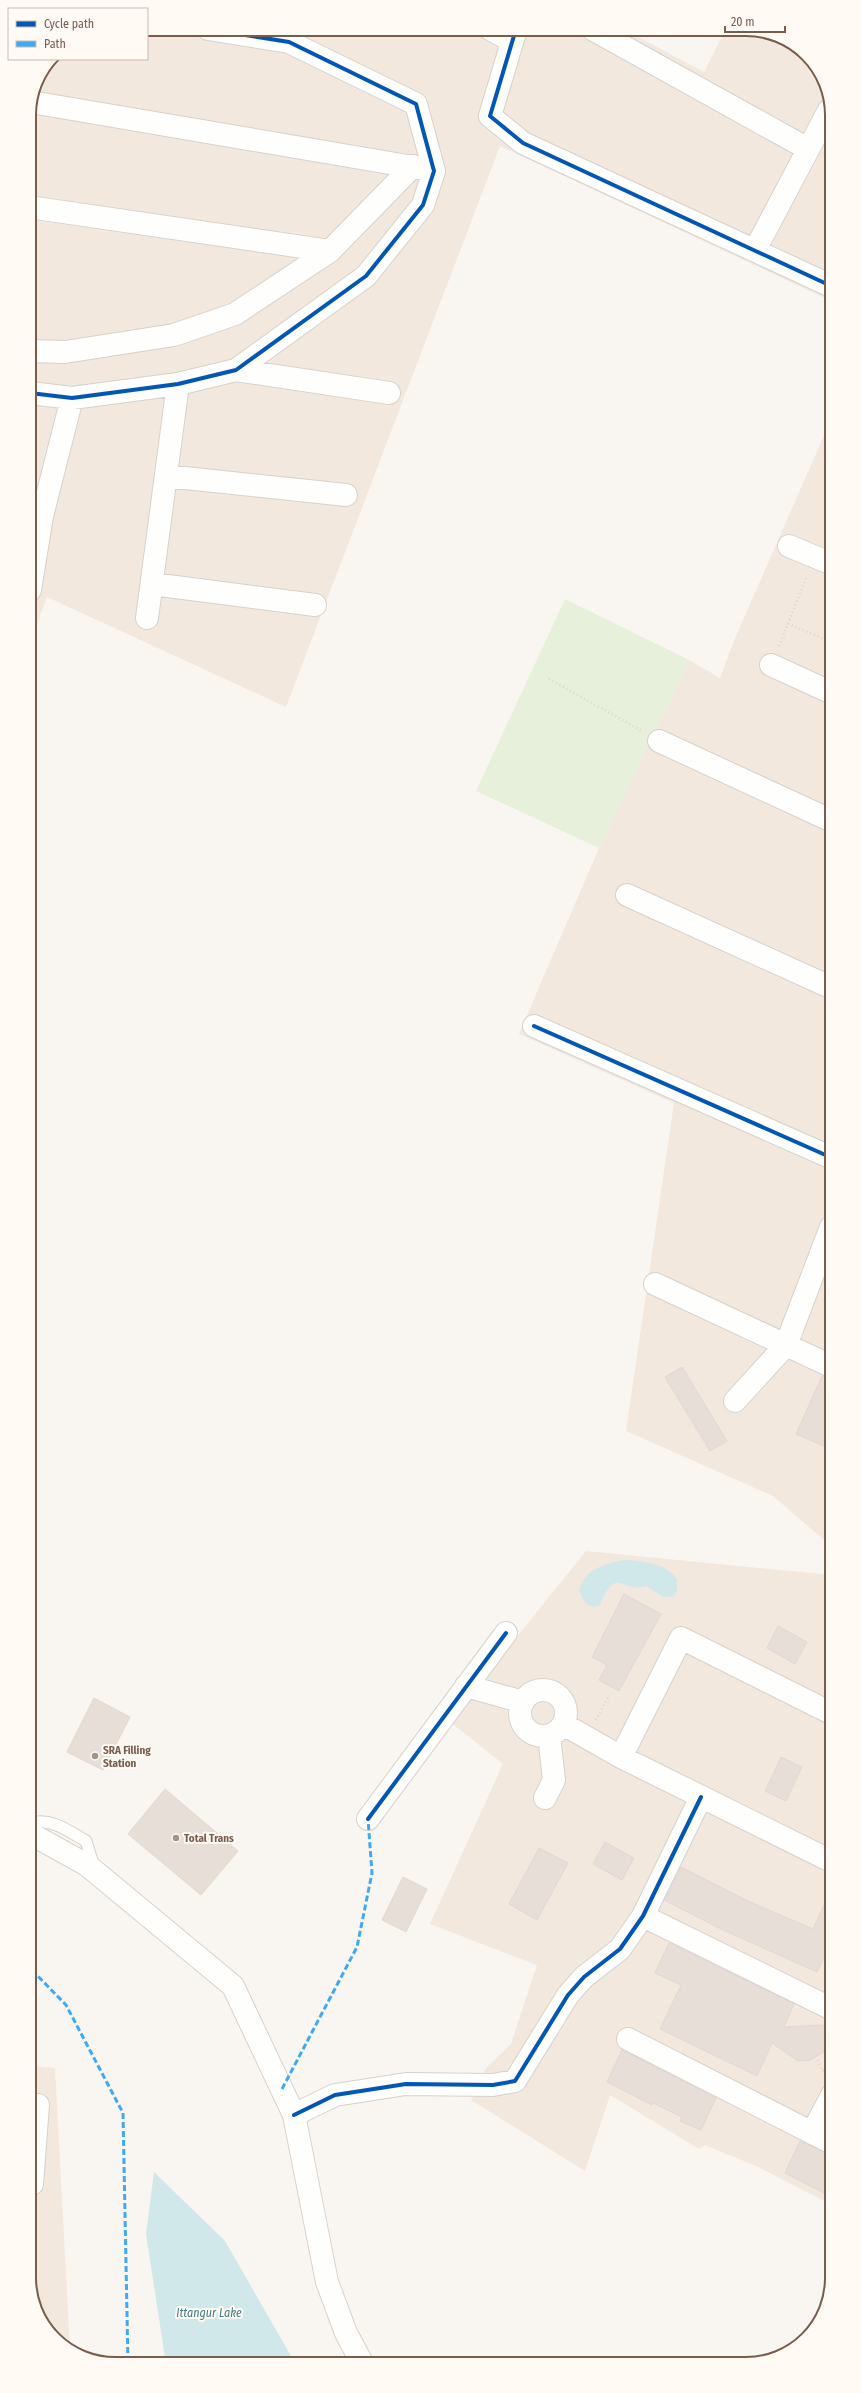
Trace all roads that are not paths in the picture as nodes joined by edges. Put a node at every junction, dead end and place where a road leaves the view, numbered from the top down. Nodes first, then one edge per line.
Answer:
1 (251, 36) edge
2 (514, 36) edge
3 (605, 36) edge
4 (37, 103) edge
5 (825, 117) edge
6 (808, 149) junction
7 (423, 168) junction
8 (36, 208) edge
9 (755, 250) junction
10 (330, 251) junction
11 (825, 283) edge
12 (36, 351) edge
13 (236, 370) junction
14 (178, 384) junction
15 (389, 393) dead end
16 (36, 394) edge
17 (72, 398) junction
18 (166, 476) junction
19 (346, 495) dead end
20 (36, 515) edge
21 (789, 546) dead end
22 (822, 560) edge
23 (152, 584) junction
24 (315, 605) dead end
25 (147, 618) dead end
26 (771, 665) road end
27 (825, 690) edge
28 (659, 741) road end
29 (825, 818) edge
30 (627, 895) dead end
31 (825, 985) edge
32 (534, 1026) dead end
33 (825, 1155) edge
34 (825, 1243) edge
35 (655, 1284) dead end
36 (786, 1345) junction
37 (825, 1363) edge
38 (735, 1400) dead end
39 (506, 1633) dead end
40 (466, 1686) junction
41 (523, 1702) junction
42 (825, 1710) edge
43 (556, 1730) junction
44 (621, 1757) junction
45 (701, 1797) junction
46 (545, 1798) dead end
47 (368, 1819) dead end
48 (36, 1822) edge
49 (36, 1837) edge
50 (825, 1858) edge
51 (95, 1872) junction
52 (643, 1916) junction
53 (825, 2007) edge
54 (628, 2040) dead end
55 (36, 2105) edge
56 (825, 2109) edge
57 (294, 2115) junction
58 (36, 2131) edge
59 (812, 2133) junction
60 (825, 2140) edge
61 (359, 2357) edge

1 - 7 street
2 - 9 street
3 - 6 street
4 - 7 street
5 - 6 street
6 - 9 street
7 - 10 street
7 - 13 street
8 - 10 street
9 - 11 street
10 - 12 street
13 - 14 street
13 - 15 street
14 - 17 street
14 - 18 street
16 - 17 street
17 - 20 street
18 - 19 street
18 - 23 street
21 - 22 street
23 - 24 street
23 - 25 street
26 - 27 street
28 - 29 street
30 - 31 street
32 - 33 street
34 - 36 street
35 - 36 street
36 - 37 street
36 - 38 street
39 - 40 street
40 - 41 street
40 - 47 street
41 - 43 street
41 - 43 street
42 - 44 street
43 - 44 street
43 - 46 street
44 - 45 street
45 - 50 street
45 - 52 street
48 - 51 lane
49 - 51 street
51 - 57 street
52 - 53 street
52 - 57 street
54 - 59 street
55 - 58 street
56 - 59 street
57 - 61 street
59 - 60 street

